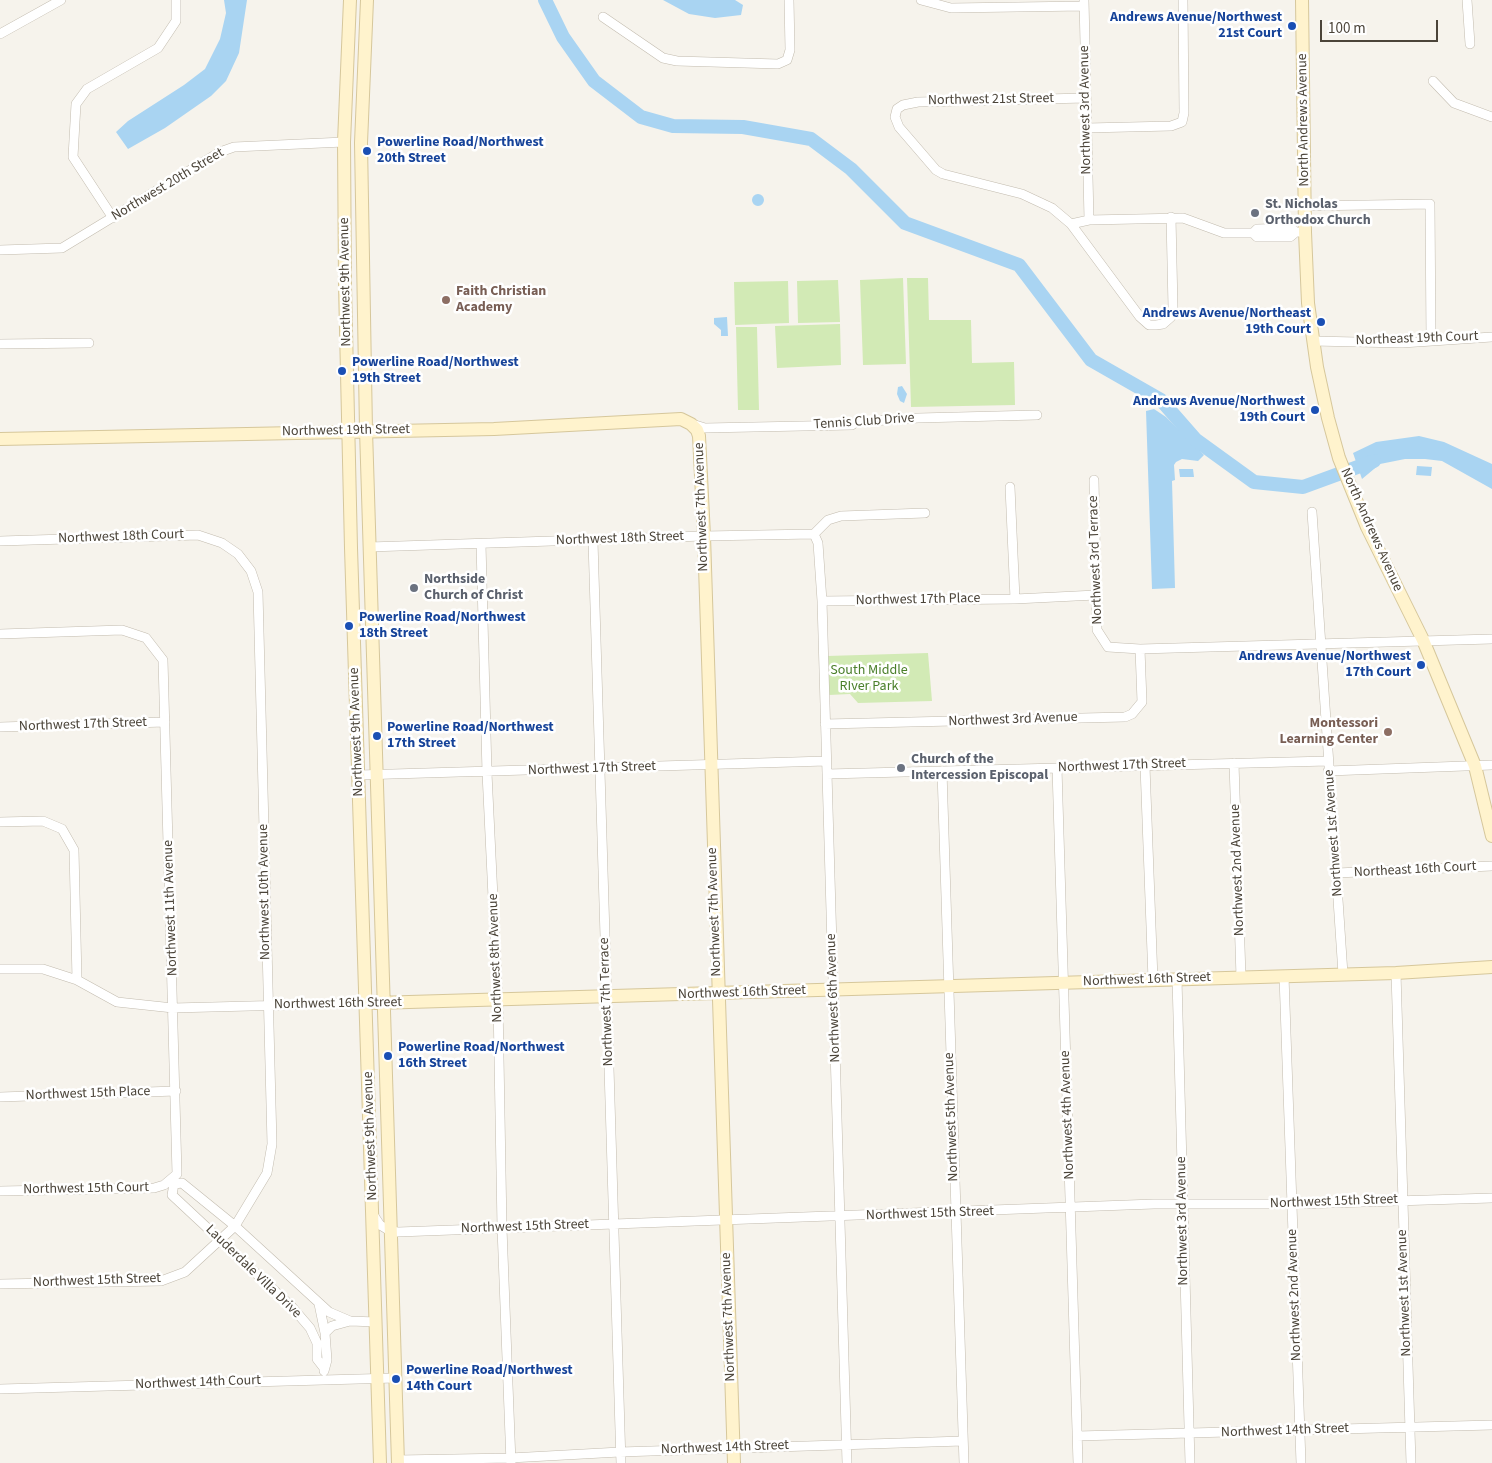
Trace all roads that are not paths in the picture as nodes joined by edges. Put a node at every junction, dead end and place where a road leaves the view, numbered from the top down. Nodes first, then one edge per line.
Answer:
1 (61, 0) edge
2 (176, 0) edge
3 (350, 0) edge
4 (367, 0) edge
5 (789, 0) edge
6 (920, 0) edge
7 (1182, 0) edge
8 (1302, 0) edge
9 (1468, 0) edge
10 (1084, 3) edge
11 (603, 18) dead end
12 (0, 34) edge
13 (1470, 44) dead end
14 (1433, 81) dead end
15 (1086, 98) junction
16 (345, 115) junction
17 (1492, 117) edge
18 (1087, 128) junction
19 (344, 142) junction
20 (361, 143) junction
21 (361, 170) junction
22 (1305, 206) junction
23 (1170, 217) junction
24 (113, 218) junction
25 (1089, 220) junction
26 (1071, 224) junction
27 (1300, 232) junction
28 (0, 250) edge
29 (1492, 337) edge
30 (1313, 341) junction
31 (1432, 341) junction
32 (89, 343) dead end
33 (0, 344) edge
34 (1037, 415) dead end
35 (691, 424) junction
36 (349, 430) junction
37 (366, 430) junction
38 (0, 439) edge
39 (1094, 480) dead end
40 (1010, 487) dead end
41 (1312, 512) dead end
42 (925, 514) dead end
43 (814, 534) junction
44 (704, 536) junction
45 (0, 541) edge
46 (593, 541) junction
47 (482, 544) junction
48 (369, 547) junction
49 (238, 554) joint
50 (1096, 595) junction
51 (1014, 599) junction
52 (822, 601) junction
53 (0, 634) edge
54 (1492, 639) edge
55 (1423, 640) junction
56 (1321, 644) junction
57 (1140, 649) junction
58 (165, 722) junction
59 (825, 724) junction
60 (0, 727) edge
61 (826, 761) junction
62 (1328, 761) junction
63 (1234, 763) junction
64 (711, 765) junction
65 (1492, 765) edge
66 (1145, 766) junction
67 (1475, 766) junction
68 (1057, 768) junction
69 (599, 769) junction
70 (942, 771) junction
71 (1328, 772) junction
72 (488, 773) junction
73 (827, 774) junction
74 (358, 775) junction
75 (377, 775) junction
76 (0, 822) edge
77 (1492, 836) edge
78 (1492, 866) edge
79 (1338, 873) junction
80 (1492, 967) edge
81 (0, 969) edge
82 (1396, 973) junction
83 (1343, 974) junction
84 (1284, 976) junction
85 (1241, 977) junction
86 (1177, 979) junction
87 (77, 980) junction
88 (1153, 980) junction
89 (1063, 982) junction
90 (948, 987) junction
91 (834, 989) junction
92 (718, 994) junction
93 (608, 997) junction
94 (498, 1001) junction
95 (383, 1002) junction
96 (366, 1003) junction
97 (268, 1005) junction
98 (174, 1008) junction
99 (176, 1091) junction
100 (0, 1096) edge
101 (172, 1182) junction
102 (0, 1191) edge
103 (1492, 1198) edge
104 (1402, 1200) junction
105 (1292, 1203) junction
106 (1182, 1205) junction
107 (1071, 1208) junction
108 (955, 1212) junction
109 (374, 1216) junction
110 (840, 1217) junction
111 (726, 1220) junction
112 (613, 1224) junction
113 (235, 1226) junction
114 (502, 1228) junction
115 (390, 1231) junction
116 (221, 1239) junction
117 (0, 1284) edge
118 (319, 1304) junction
119 (350, 1321) junction
120 (376, 1322) junction
121 (325, 1333) junction
122 (324, 1368) junction
123 (378, 1378) junction
124 (395, 1378) junction
125 (323, 1379) junction
126 (0, 1389) edge
127 (1492, 1425) edge
128 (1410, 1428) junction
129 (1300, 1430) junction
130 (1188, 1434) junction
131 (1077, 1436) junction
132 (963, 1440) junction
133 (847, 1444) junction
134 (733, 1448) junction
135 (620, 1452) junction
136 (511, 1460) edge
137 (398, 1461) edge
138 (380, 1463) edge
139 (620, 1463) edge
140 (734, 1463) edge
141 (847, 1463) edge
142 (964, 1463) edge
143 (1078, 1463) edge
144 (1190, 1463) edge
145 (1301, 1463) edge
146 (1411, 1463) edge

1 - 12 street
2 - 24 street
3 - 16 main road, Northwest 9th Avenue
4 - 20 main road, Northwest 9th Avenue
5 - 11 street
6 - 10 street
7 - 18 street
8 - 22 main road, North Andrews Avenue
9 - 13 street
10 - 15 street, Northwest 3rd Avenue
14 - 17 street
15 - 18 street, Northwest 3rd Avenue
15 - 26 street, Northwest 21st Street
16 - 19 main road, Northwest 9th Avenue
16 - 20 main road
18 - 25 street, Northwest 3rd Avenue
19 - 21 main road
19 - 24 street, Northwest 20th Street
19 - 36 main road, Northwest 9th Avenue
20 - 21 main road, Northwest 9th Avenue
21 - 37 main road, Northwest 9th Avenue
22 - 27 main road, North Andrews Avenue
22 - 31 street
23 - 25 street
23 - 26 street
23 - 27 street
24 - 28 street, Northwest 20th Street
25 - 26 street
27 - 30 main road, North Andrews Avenue
29 - 31 street, Northeast 19th Court
30 - 31 street, Northeast 19th Court
30 - 55 main road, North Andrews Avenue
32 - 33 street
34 - 35 street, Tennis Club Drive
35 - 37 main road, Northwest 19th Street
35 - 44 main road, Northwest 7th Avenue
36 - 37 main road, Northwest 19th Street
36 - 38 main road, Northwest 19th Street
36 - 74 main road, Northwest 9th Avenue
37 - 48 main road, Northwest 9th Avenue
39 - 50 street, Northwest 3rd Terrace
40 - 51 street
41 - 56 street, Northwest 1st Avenue
42 - 43 street
43 - 44 street, Northwest 18th Street
43 - 52 street, Northwest 6th Avenue
44 - 46 street, Northwest 18th Street
44 - 64 main road, Northwest 7th Avenue
45 - 49 street, Northwest 18th Court
46 - 47 street, Northwest 18th Street
46 - 69 street, Northwest 7th Terrace
47 - 48 street, Northwest 18th Street
47 - 72 street, Northwest 8th Avenue
48 - 75 main road, Northwest 9th Avenue
49 - 97 street, Northwest 10th Avenue
50 - 51 street, Northwest 17th Place
50 - 57 street, Northwest 3rd Terrace
51 - 52 street, Northwest 17th Place
52 - 59 street, Northwest 6th Avenue
53 - 58 street, Northwest 11th Avenue
54 - 55 street
55 - 56 street
55 - 67 main road, North Andrews Avenue
56 - 57 street
56 - 62 street, Northwest 1st Avenue
57 - 59 street, Northwest 3rd Avenue
58 - 60 street, Northwest 17th Street
58 - 98 street, Northwest 11th Avenue
59 - 61 street, Northwest 6th Avenue
61 - 64 street, Northwest 17th Street
61 - 73 street, Northwest 6th Avenue
62 - 63 street, Northwest 17th Street
62 - 71 street, Northwest 1st Avenue
63 - 66 street, Northwest 17th Street
63 - 85 street, Northwest 2nd Avenue
64 - 69 street, Northwest 17th Street
64 - 92 main road, Northwest 7th Avenue
65 - 67 street
66 - 68 street, Northwest 17th Street
66 - 88 street
67 - 71 street
67 - 77 main road, North Andrews Avenue
68 - 70 street, Northwest 17th Street
68 - 89 street, Northwest 4th Avenue
69 - 72 street, Northwest 17th Street
69 - 93 street, Northwest 7th Terrace
70 - 73 street, Northwest 17th Street
70 - 90 street, Northwest 5th Avenue
71 - 79 street, Northwest 1st Avenue
72 - 75 street, Northwest 17th Street
72 - 94 street, Northwest 8th Avenue
73 - 91 street, Northwest 6th Avenue
74 - 75 street, Northwest 17th Street
74 - 96 main road, Northwest 9th Avenue
75 - 95 main road, Northwest 9th Avenue
76 - 87 street
78 - 79 street, Northeast 16th Court
79 - 83 street, Northwest 1st Avenue
80 - 82 main road, Northwest 16th Street
81 - 87 street, Northwest 16th Street
82 - 83 main road, Northwest 16th Street
82 - 104 street, Northwest 1st Avenue
83 - 84 main road, Northwest 16th Street
84 - 85 main road, Northwest 16th Street
84 - 105 street, Northwest 2nd Avenue
85 - 86 main road, Northwest 16th Street
86 - 88 main road, Northwest 16th Street
86 - 106 street, Northwest 3rd Avenue
87 - 98 street, Northwest 16th Street
88 - 89 main road, Northwest 16th Street
89 - 90 main road, Northwest 16th Street
89 - 107 street, Northwest 4th Avenue
90 - 91 main road, Northwest 16th Street
90 - 108 street, Northwest 5th Avenue
91 - 92 main road, Northwest 16th Street
91 - 110 street, Northwest 6th Avenue
92 - 93 main road, Northwest 16th Street
92 - 111 main road, Northwest 7th Avenue
93 - 94 main road, Northwest 16th Street
93 - 112 street, Northwest 7th Terrace
94 - 95 main road, Northwest 16th Street
94 - 114 street, Northwest 8th Avenue
95 - 96 main road, Northwest 16th Street
95 - 115 main road, Northwest 9th Avenue
96 - 97 street, Northwest 16th Street
96 - 109 main road, Northwest 9th Avenue
97 - 98 street, Northwest 16th Street
97 - 113 street, Northwest 10th Avenue
98 - 99 street, Northwest 11th Avenue
99 - 100 street, Northwest 15th Place
99 - 101 street, Northwest 11th Avenue
101 - 102 street, Northwest 15th Court
101 - 113 street, Lauderdale Villa Drive
101 - 116 street, Lauderdale Villa Drive
103 - 104 street, Northwest 15th Street
104 - 105 street, Northwest 15th Street
104 - 128 street, Northwest 1st Avenue
105 - 106 street, Northwest 15th Street
105 - 129 street, Northwest 2nd Avenue
106 - 107 street, Northwest 15th Street
106 - 130 street, Northwest 3rd Avenue
107 - 108 street, Northwest 15th Street
107 - 131 street, Northwest 4th Avenue
108 - 110 street, Northwest 15th Street
108 - 132 street, Northwest 5th Avenue
109 - 115 street
109 - 120 main road, Northwest 9th Avenue
110 - 111 street, Northwest 15th Street
110 - 133 street, Northwest 6th Avenue
111 - 112 street, Northwest 15th Street
111 - 134 main road, Northwest 7th Avenue
112 - 114 street, Northwest 15th Street
112 - 135 street, Northwest 7th Terrace
113 - 116 street, Northwest 15th Street
113 - 118 street, Lauderdale Villa Drive
114 - 115 street, Northwest 15th Street
114 - 136 street, Northwest 8th Avenue
115 - 124 main road, Northwest 9th Avenue
116 - 117 street, Northwest 15th Street
116 - 122 street, Lauderdale Villa Drive
118 - 119 street, Lauderdale Villa Drive
118 - 121 street, Lauderdale Villa Drive
119 - 120 street, Lauderdale Villa Drive
119 - 121 street, Lauderdale Villa Drive
120 - 123 main road, Northwest 9th Avenue
121 - 122 street, Lauderdale Villa Drive
122 - 125 street, Lauderdale Villa Drive
123 - 124 street, Northwest 14th Court
123 - 125 street, Northwest 14th Court
123 - 138 main road, Northwest 9th Avenue
124 - 137 main road, Northwest 9th Avenue
125 - 126 street, Northwest 14th Court
127 - 128 street, Northwest 14th Street
128 - 129 street, Northwest 14th Street
128 - 146 street, Northwest 1st Avenue
129 - 130 street, Northwest 14th Street
129 - 145 street, Northwest 2nd Avenue
130 - 131 street, Northwest 14th Street
130 - 144 street, Northwest 3rd Avenue
131 - 143 street, Northwest 4th Avenue
132 - 133 street, Northwest 14th Street
132 - 142 street, Northwest 5th Avenue
133 - 134 street, Northwest 14th Street
133 - 141 street, Northwest 6th Avenue
134 - 135 street, Northwest 14th Street
134 - 140 main road, Northwest 7th Avenue
135 - 136 street, Northwest 14th Street
135 - 139 street, Northwest 7th Terrace
136 - 137 street, Northwest 14th Street

